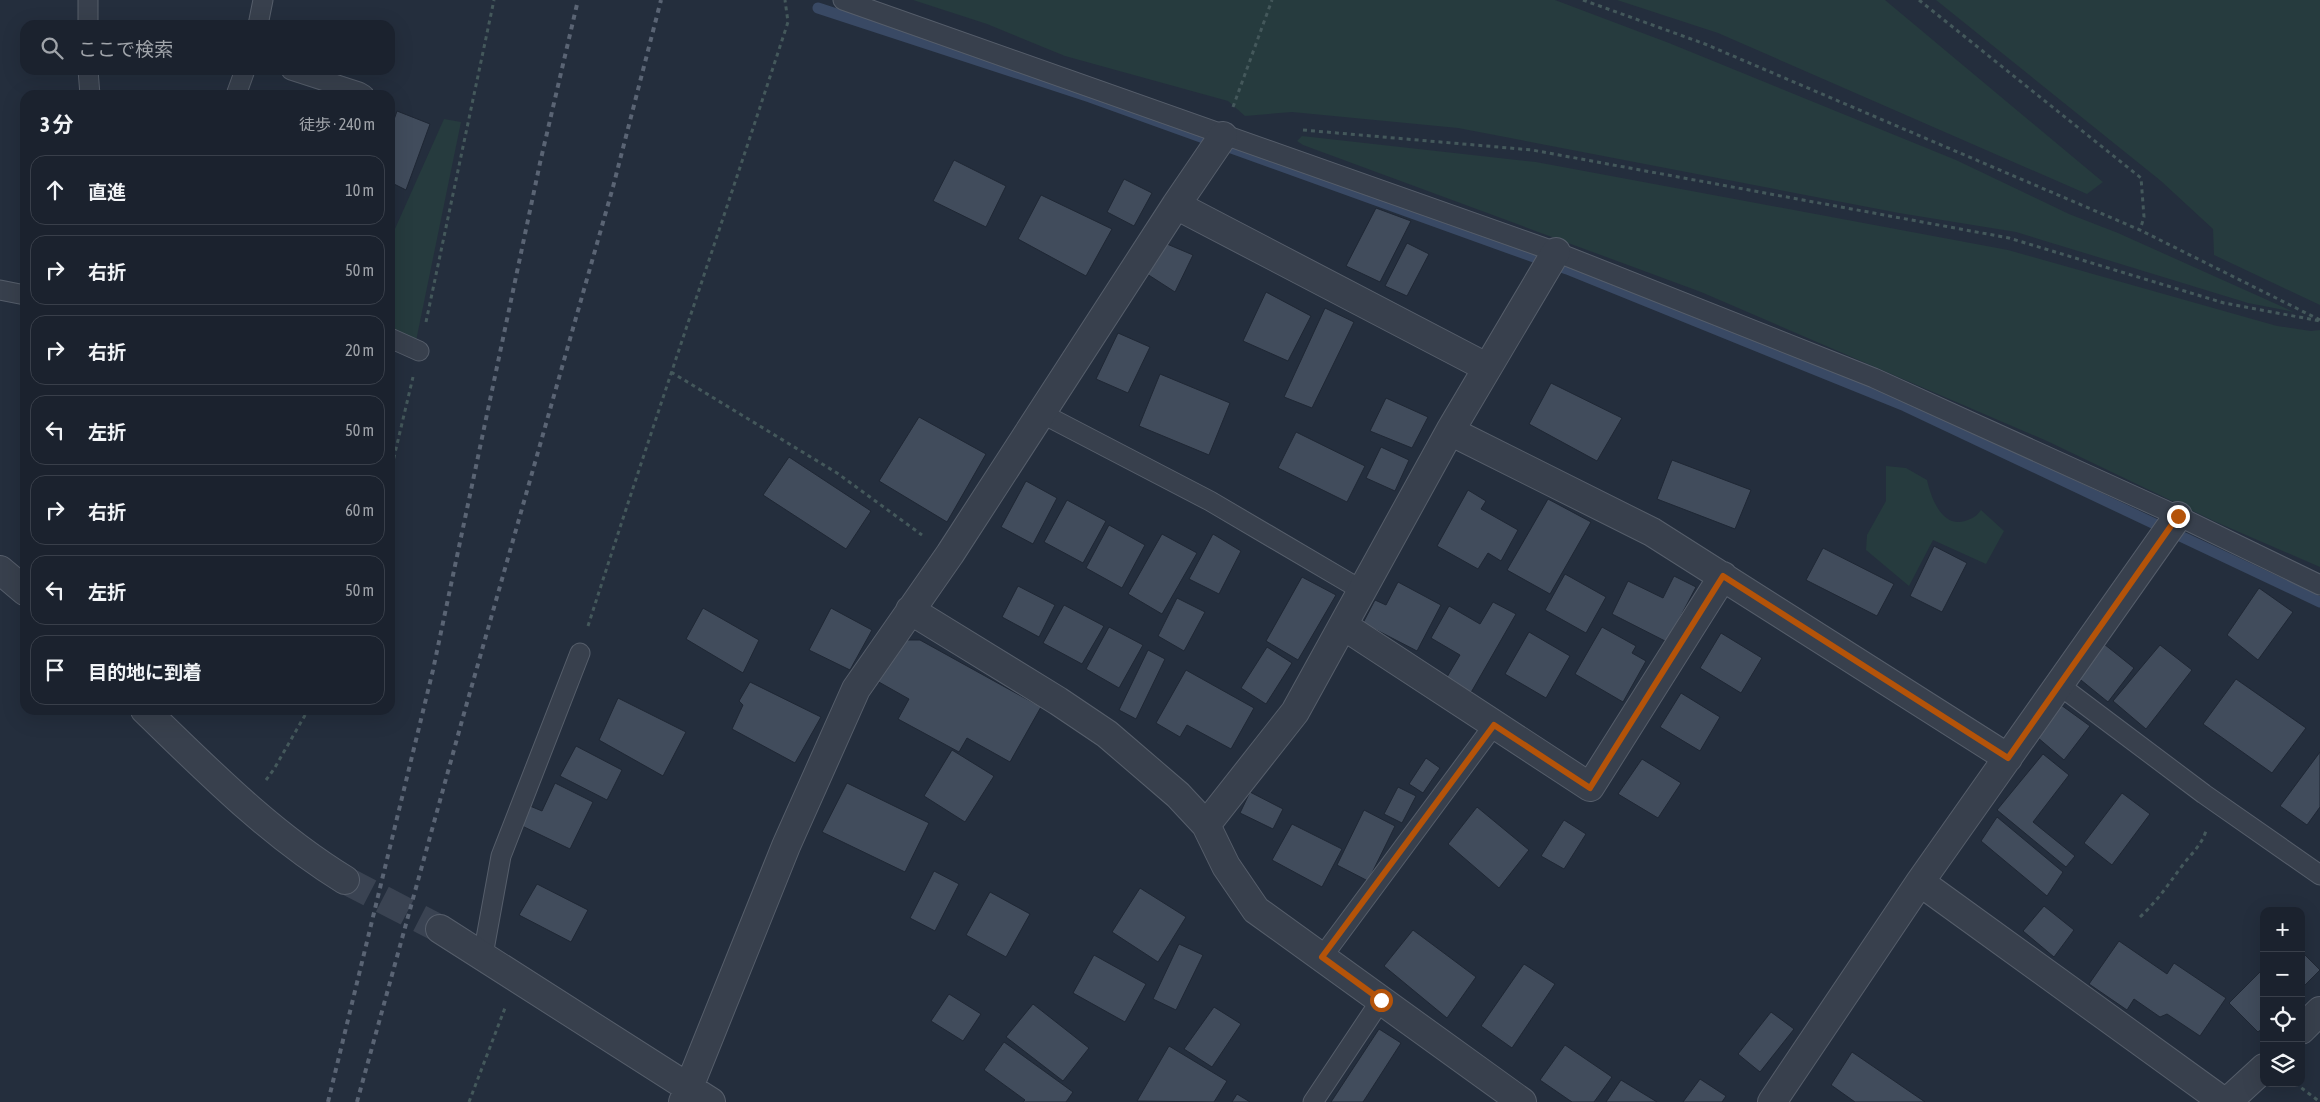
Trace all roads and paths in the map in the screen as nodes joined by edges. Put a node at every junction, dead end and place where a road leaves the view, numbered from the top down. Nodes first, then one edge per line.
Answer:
1 (88, 0) edge
2 (263, 0) edge
3 (494, 0) edge
4 (785, 0) edge
5 (843, 0) edge
6 (1272, 0) edge
7 (1583, 0) edge
8 (1919, 0) edge
9 (88, 20) edge
10 (259, 20) edge
11 (88, 75) edge
12 (243, 75) edge
13 (306, 75) edge
14 (90, 90) edge
15 (238, 90) edge
16 (349, 90) edge
17 (1227, 123) junction
18 (1301, 130) dead end
19 (1176, 205) junction
20 (2140, 230) junction
21 (1556, 252) junction
22 (0, 290) edge
23 (20, 294) edge
24 (2320, 321) edge
25 (395, 340) edge
26 (419, 351) junction
27 (1486, 367) junction
28 (671, 372) junction
29 (1041, 413) junction
30 (1450, 431) junction
31 (395, 453) edge
32 (2178, 516) junction
33 (950, 554) junction
34 (0, 570) edge
35 (1723, 576) junction
36 (2320, 585) edge
37 (20, 587) edge
38 (1363, 591) junction
39 (910, 610) junction
40 (1344, 626) junction
41 (580, 653) joint
42 (2059, 685) junction
43 (150, 715) edge
44 (305, 715) edge
45 (1494, 725) junction
46 (2008, 758) junction
47 (246, 805) junction
48 (1206, 825) junction
49 (2207, 828) dead end
50 (2320, 875) edge
51 (345, 880) tunnel mouth
52 (1920, 882) junction
53 (2140, 917) dead end
54 (440, 929) tunnel mouth
55 (483, 955) junction
56 (1322, 957) junction
57 (517, 977) junction
58 (1381, 1000) junction
59 (2320, 1011) edge
60 (2305, 1026) edge
61 (2260, 1072) edge
62 (2300, 1087) edge
63 (685, 1095) edge
64 (469, 1102) edge
65 (711, 1102) edge
66 (1312, 1102) edge
67 (1522, 1102) edge
68 (1772, 1102) edge
69 (2226, 1102) edge
70 (2320, 1102) edge

1 - 9 lane
2 - 10 lane
3 - 26 path
4 - 28 path
5 - 17 lane
6 - 17 path
7 - 20 path
8 - 20 path
11 - 14 lane
12 - 15 lane
13 - 16 lane
17 - 19 street
17 - 21 lane
18 - 24 path
19 - 27 street
19 - 29 street
20 - 24 path
21 - 27 street
21 - 32 lane
22 - 23 lane
25 - 26 lane
26 - 31 path
27 - 30 street
28 - 33 path
28 - 41 path
29 - 33 street
29 - 38 lane
30 - 35 street
30 - 38 street
32 - 36 lane
32 - 42 street
33 - 39 street
34 - 37 street
35 - 45 street
35 - 46 street
38 - 40 street
39 - 48 street
39 - 63 street
40 - 45 street
40 - 48 street
41 - 55 lane
42 - 46 street
42 - 50 lane
43 - 47 street
44 - 47 path
45 - 56 lane
46 - 52 street
47 - 51 street
48 - 56 street
49 - 53 path
52 - 68 street
52 - 69 street
54 - 55 street
55 - 57 street
56 - 58 street
57 - 63 street
57 - 64 path
58 - 66 lane
58 - 67 street
59 - 60 street
61 - 69 street
62 - 70 path
63 - 65 street

